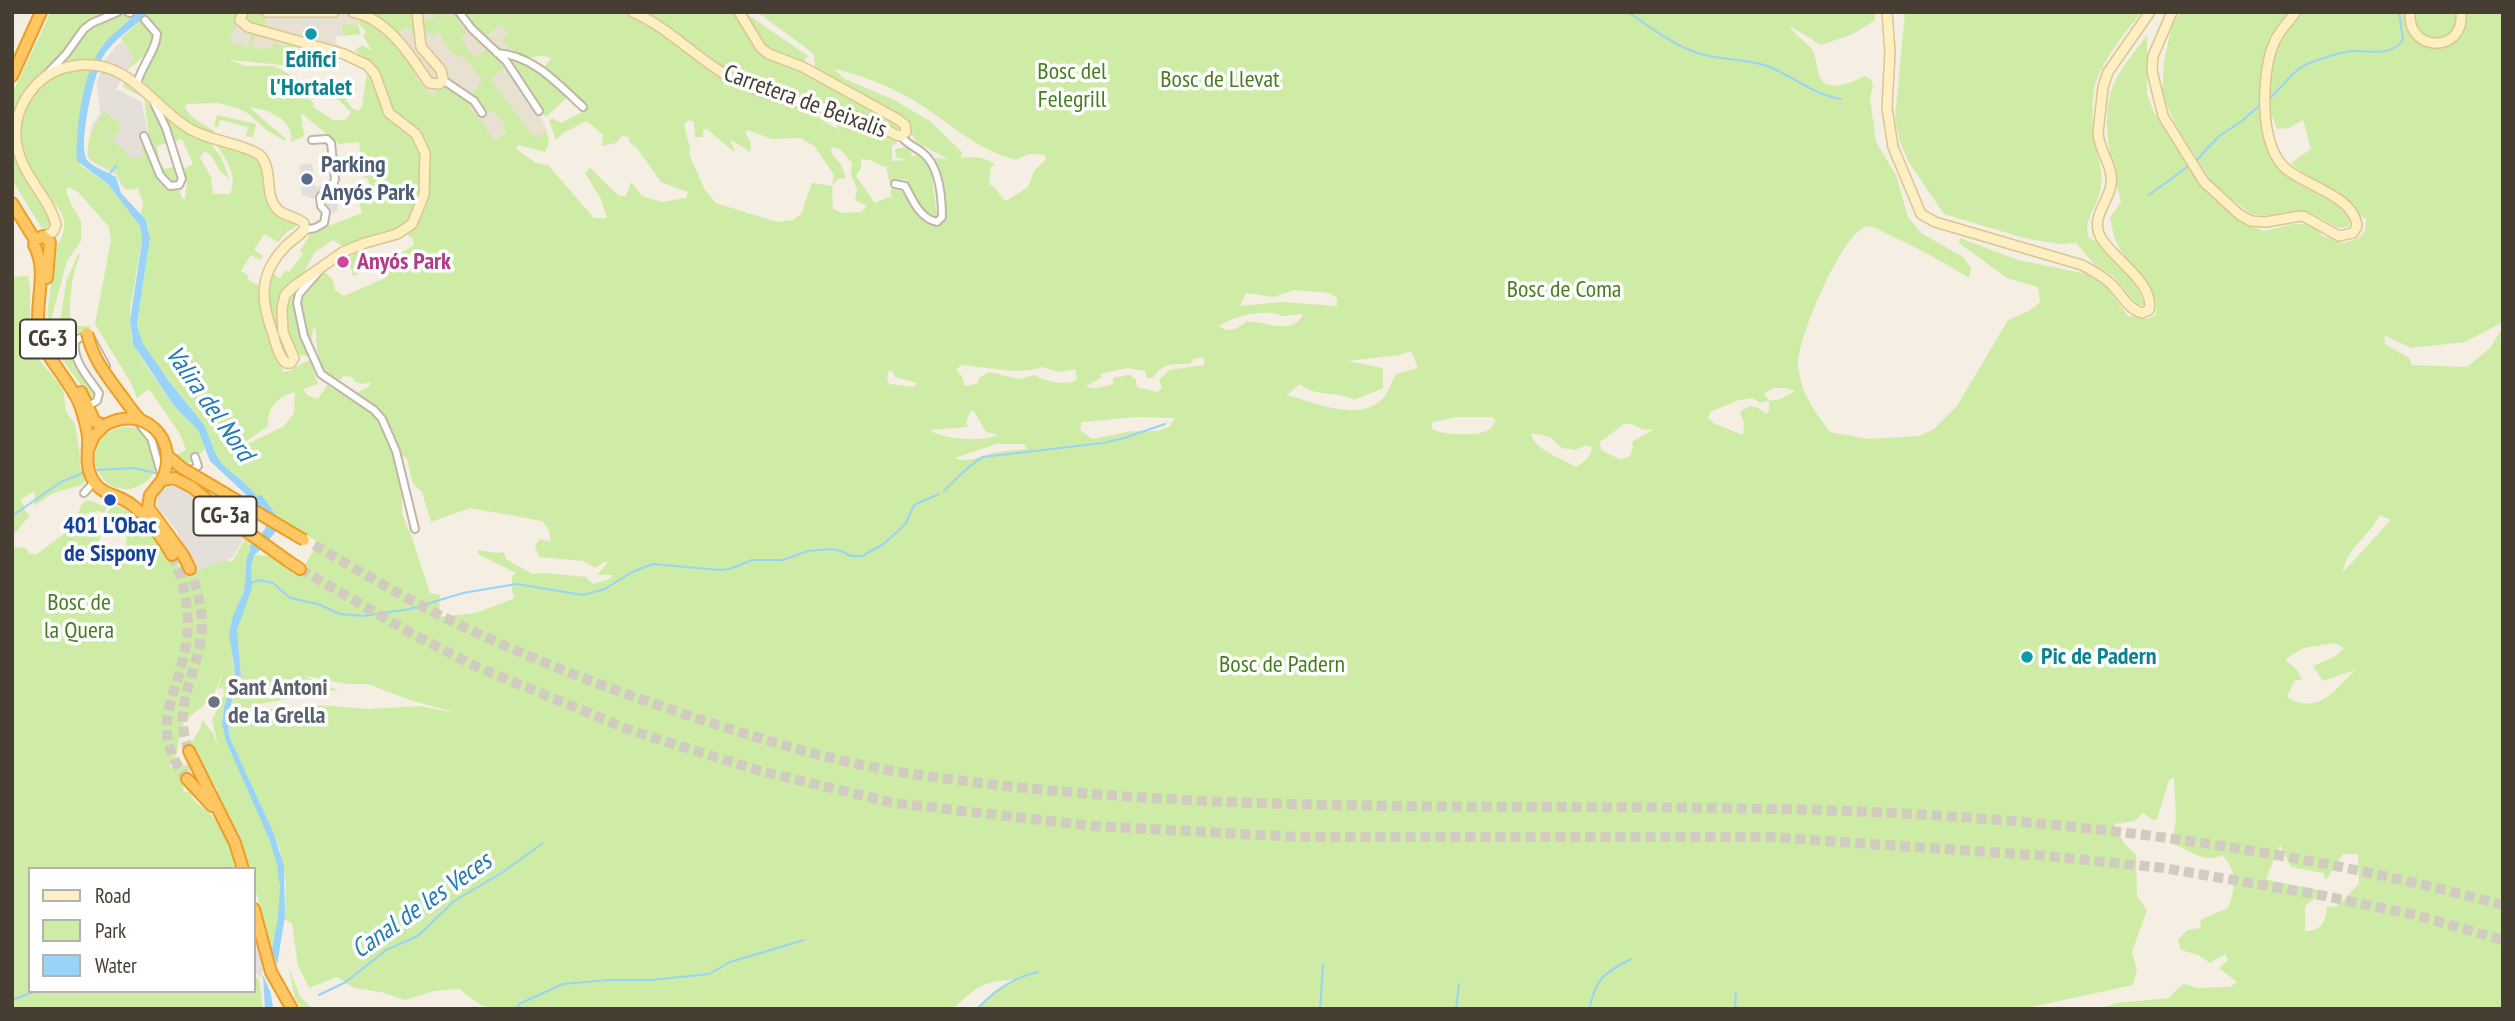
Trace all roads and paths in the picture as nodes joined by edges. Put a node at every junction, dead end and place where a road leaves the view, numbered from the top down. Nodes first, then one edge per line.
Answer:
1 (34, 12) edge
2 (41, 12) edge
3 (118, 12) edge
4 (243, 12) edge
5 (267, 12) edge
6 (334, 12) edge
7 (353, 12) edge
8 (417, 12) edge
9 (459, 12) edge
10 (633, 12) edge
11 (739, 12) edge
12 (1887, 12) edge
13 (2150, 12) edge
14 (2172, 12) edge
15 (2296, 12) edge
16 (2410, 12) edge
17 (2461, 12) edge
18 (145, 20) dead end
19 (497, 53) junction
20 (12, 60) edge
21 (12, 76) edge
22 (44, 77) junction
23 (443, 80) junction
24 (135, 83) junction
25 (147, 93) junction
26 (583, 107) dead end
27 (539, 111) dead end
28 (482, 113) dead end
29 (144, 136) dead end
30 (901, 136) junction
31 (312, 140) dead end
32 (895, 184) dead end
33 (12, 192) edge
34 (12, 202) edge
35 (304, 230) junction
36 (41, 244) junction
37 (320, 268) junction
38 (87, 333) dead end
39 (120, 394) junction
40 (88, 413) junction
41 (117, 420) junction
42 (143, 422) junction
43 (105, 425) junction
44 (88, 450) junction
45 (168, 456) junction
46 (195, 457) dead end
47 (162, 480) junction
48 (94, 482) junction
49 (153, 490) junction
50 (84, 493) dead end
51 (119, 498) junction
52 (415, 529) dead end
53 (309, 543) tunnel mouth
54 (172, 555) tunnel mouth
55 (190, 569) tunnel mouth
56 (300, 569) tunnel mouth
57 (188, 751) tunnel mouth
58 (187, 779) tunnel mouth
59 (223, 818) junction
60 (242, 867) edge
61 (256, 917) edge
62 (292, 1009) edge

1 - 20 highway
2 - 21 highway
3 - 22 street
4 - 37 main road
5 - 6 main road
7 - 23 main road
8 - 23 main road
9 - 19 street
10 - 30 main road, Carretera de Beixalis
11 - 30 main road, Carretera de Beixalis
12 - 13 main road
14 - 15 main road
16 - 17 main road
18 - 24 street
19 - 26 street
19 - 27 street
22 - 24 main road
22 - 36 main road
23 - 28 street
24 - 25 main road
25 - 29 street
25 - 35 main road
30 - 32 street
31 - 35 street
33 - 36 highway
34 - 36 highway
35 - 37 main road
36 - 40 highway, CG-3
37 - 52 street
38 - 39 highway, bridge
39 - 41 highway, bridge
39 - 42 highway, bridge
40 - 43 highway, CG-3
40 - 44 highway, CG-3
40 - 46 street
41 - 42 highway, bridge
41 - 43 highway, bridge
42 - 45 highway, bridge
43 - 44 highway
44 - 48 highway, CG-3
45 - 47 highway, bridge
45 - 53 highway, CG-3a, bridge
47 - 49 highway
47 - 56 highway, CG-3a, bridge
48 - 50 street
48 - 51 highway
49 - 51 highway
49 - 55 highway
51 - 54 highway
57 - 59 highway
58 - 59 highway
59 - 60 highway
61 - 62 highway

